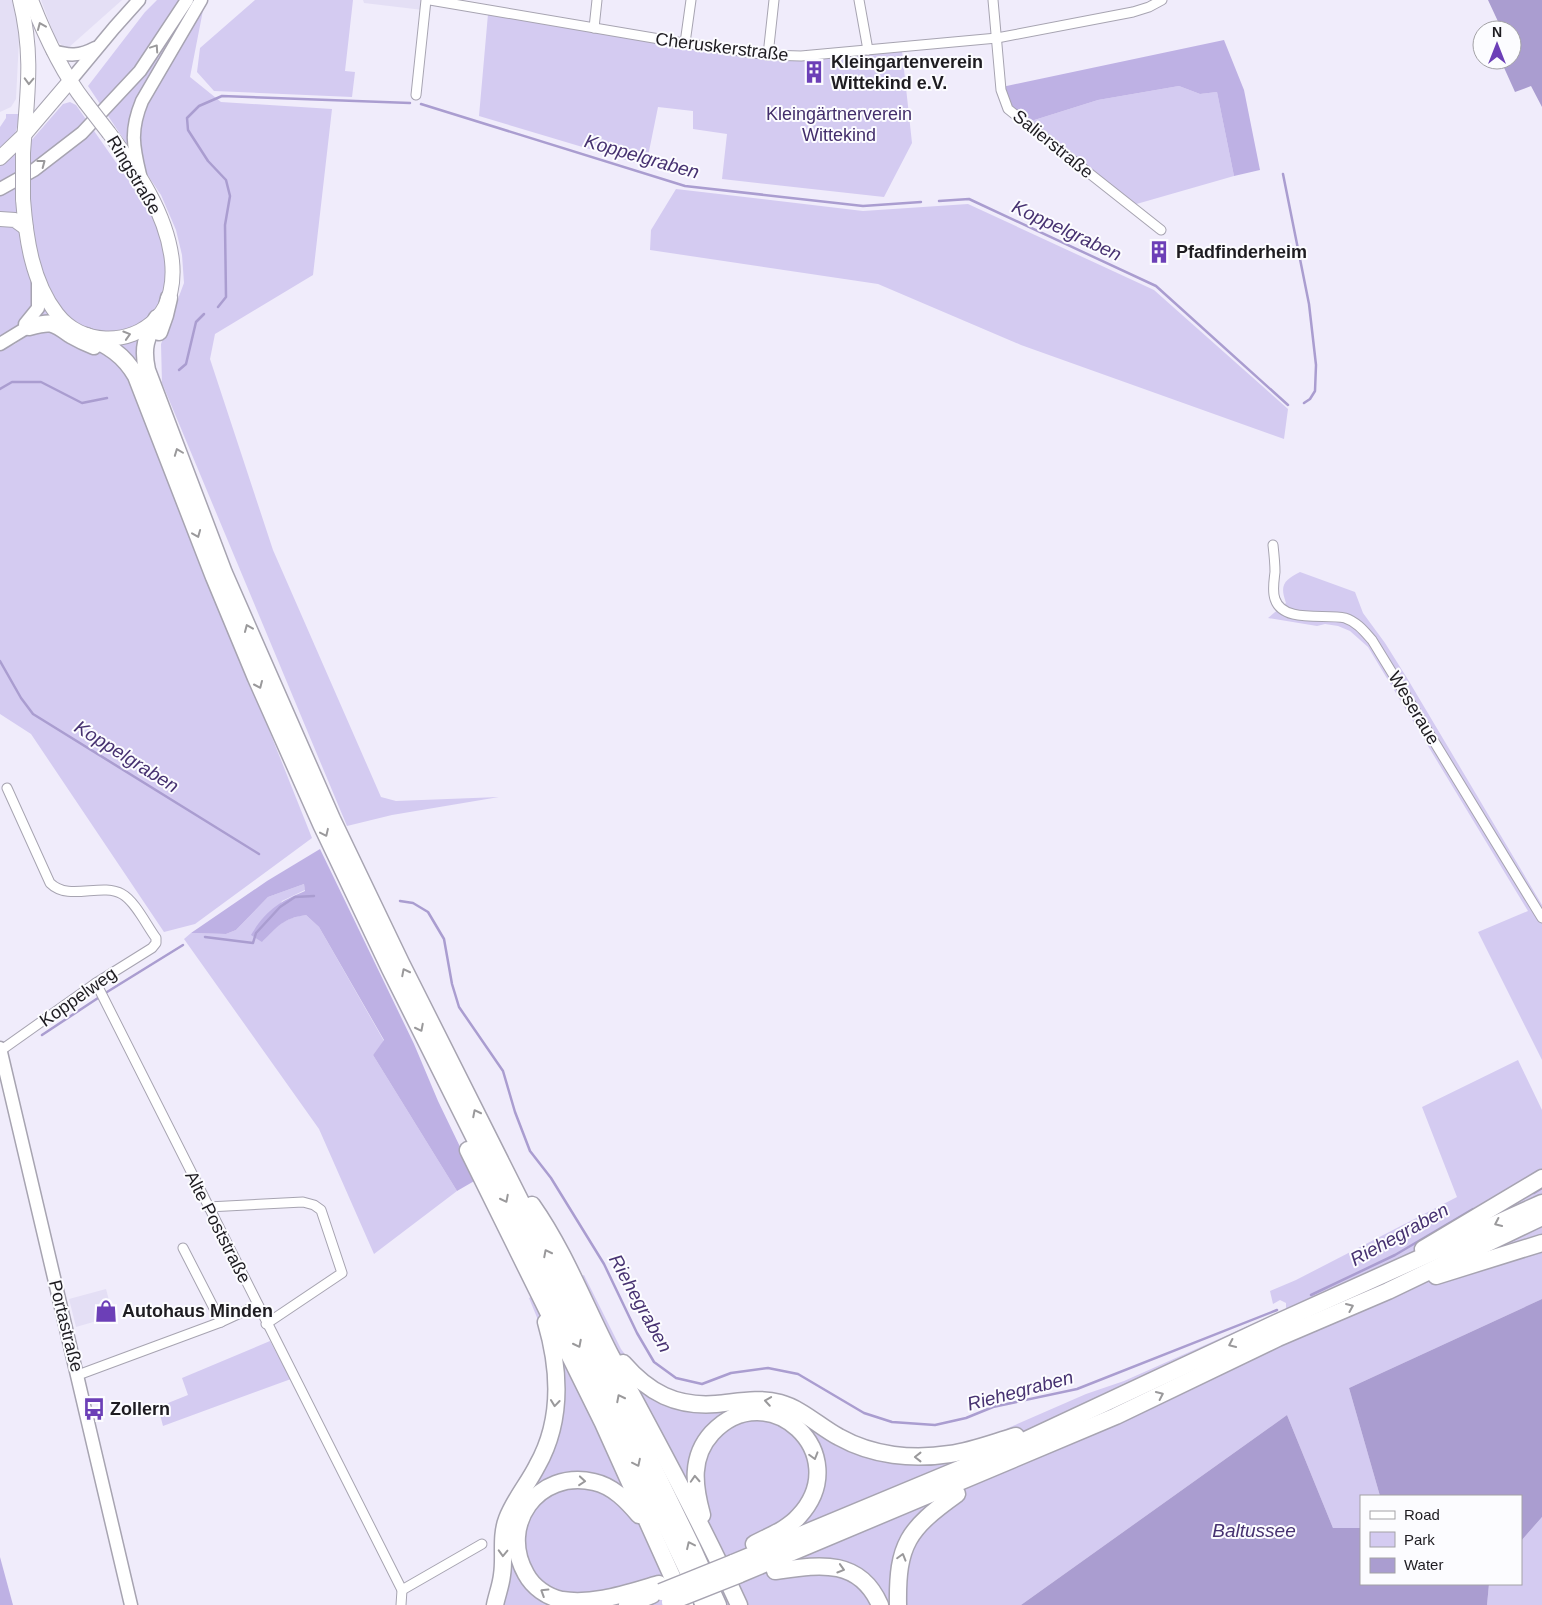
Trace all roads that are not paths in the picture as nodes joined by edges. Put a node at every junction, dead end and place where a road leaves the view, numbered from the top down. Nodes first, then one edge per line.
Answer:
1 (20, 0) edge
2 (31, 0) edge
3 (139, 0) edge
4 (187, 0) edge
5 (201, 0) edge
6 (428, 0) edge
7 (493, 0) edge
8 (597, 0) edge
9 (691, 0) edge
10 (774, 0) edge
11 (860, 0) edge
12 (993, 0) edge
13 (1162, 0) edge
14 (493, 10) junction
15 (594, 28) junction
16 (997, 38) junction
17 (685, 43) junction
18 (98, 47) junction
19 (868, 50) junction
20 (53, 51) junction
21 (768, 55) junction
22 (70, 81) junction
23 (416, 95) dead end
24 (24, 135) junction
25 (0, 158) edge
26 (143, 183) junction
27 (0, 188) edge
28 (0, 219) edge
29 (1161, 230) dead end
30 (27, 233) junction
31 (38, 279) junction
32 (168, 298) junction
33 (57, 314) junction
34 (157, 318) junction
35 (23, 329) junction
36 (86, 336) junction
37 (0, 344) edge
38 (129, 364) junction
39 (154, 386) junction
40 (1273, 545) dead end
41 (7, 788) dead end
42 (1542, 918) edge
43 (96, 983) junction
44 (0, 1050) edge
45 (444, 1077) junction
46 (498, 1156) junction
47 (1542, 1178) edge
48 (1542, 1203) edge
49 (208, 1207) junction
50 (1542, 1218) edge
51 (1542, 1243) edge
52 (184, 1248) dead end
53 (1385, 1283) junction
54 (535, 1287) junction
55 (258, 1305) junction
56 (221, 1322) junction
57 (266, 1324) junction
58 (1277, 1331) junction
59 (600, 1333) junction
60 (78, 1375) junction
61 (1157, 1380) junction
62 (1116, 1416) junction
63 (1016, 1436) junction
64 (957, 1494) junction
65 (648, 1527) junction
66 (482, 1544) dead end
67 (710, 1544) junction
68 (736, 1569) junction
69 (775, 1571) junction
70 (402, 1590) junction
71 (671, 1599) edge
72 (131, 1605) edge
73 (401, 1605) edge
74 (495, 1605) edge
75 (603, 1605) edge
76 (626, 1605) edge
77 (704, 1605) edge
78 (718, 1605) edge
79 (739, 1605) edge
80 (880, 1605) edge
81 (898, 1605) edge

1 -> 24 main road
20 -> 2 main road, Ringstraße
3 - 18 main road
27 -> 4 main road
5 - 26 main road
6 - 14 street, Cheruskerstraße
6 - 23 street
7 - 14 street
8 - 15 street
9 - 17 street
10 - 21 street
11 - 19 street
12 - 16 street, Salierstraße
13 - 16 street, Cheruskerstraße
14 - 15 street, Cheruskerstraße
15 - 17 street, Cheruskerstraße
16 - 19 street, Cheruskerstraße
16 - 29 street, Salierstraße
17 - 21 street, Cheruskerstraße
18 - 20 main road
18 - 22 main road
19 - 21 street, Cheruskerstraße
20 - 22 main road, Ringstraße
22 - 24 main road
22 - 26 main road, Ringstraße, bridge
24 - 25 main road
24 - 30 main road, bridge
26 - 32 main road, Ringstraße
28 - 30 main road
30 - 31 main road
31 - 33 main road
31 - 35 main road
32 - 34 main road, Ringstraße
32 - 39 highway
33 - 35 main road
33 - 36 main road
36 -> 34 main road, Ringstraße
34 - 39 highway
35 - 37 main road
35 - 38 highway
36 - 38 highway
38 -> 45 highway
46 -> 39 highway
40 - 42 street, Weseraue
41 - 43 street, Koppelweg
43 - 44 street, Koppelweg
43 - 49 street, Alte Poststraße
44 - 60 main road, Portastraße
45 - 54 highway
45 -> 77 highway
46 - 59 highway
78 -> 46 highway
47 - 53 highway
48 -> 53 highway
49 - 55 street, Alte Poststraße
49 - 57 street
50 - 53 highway
51 - 53 highway
52 - 56 street
53 - 58 highway
54 - 65 highway
54 -> 74 highway
55 - 56 street
55 - 57 street, Alte Poststraße
56 - 60 street
57 - 70 street, Alte Poststraße
58 -> 61 highway
62 -> 58 highway
63 -> 59 highway
59 - 67 highway
60 - 72 main road, Portastraße
61 - 63 highway
61 - 68 highway
62 - 64 highway
62 - 68 highway
63 - 68 highway
64 - 69 highway
81 -> 64 highway
65 - 71 highway
71 -> 65 highway
66 - 70 street
67 -> 68 highway
67 - 79 highway
68 - 69 highway
68 - 71 highway, bridge
68 - 71 highway
69 -> 80 highway
70 - 73 street
71 - 75 highway
71 - 76 highway

